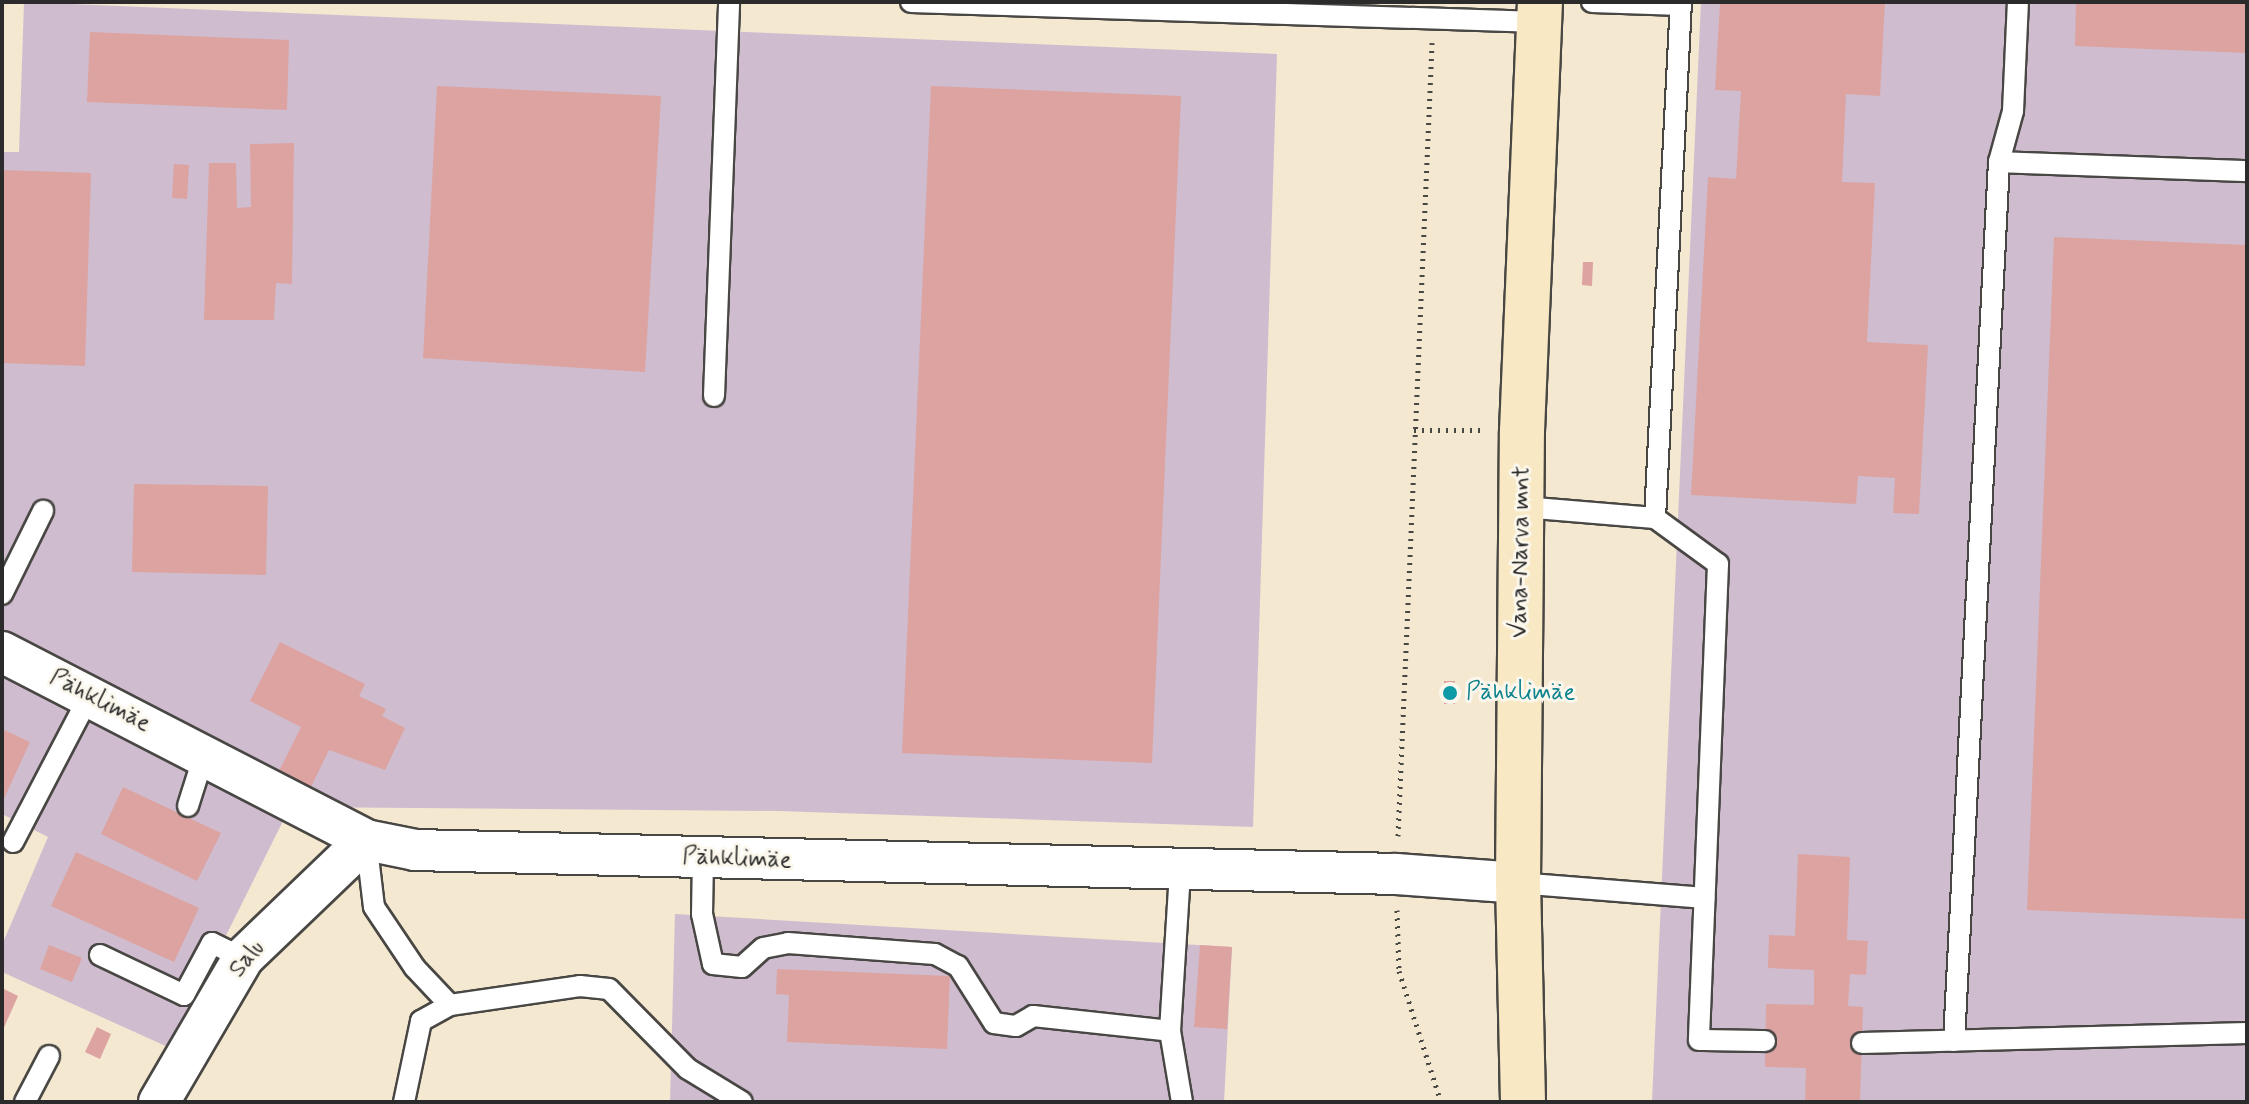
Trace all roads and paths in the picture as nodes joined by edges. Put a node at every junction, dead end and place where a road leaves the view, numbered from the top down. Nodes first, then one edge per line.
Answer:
1 (729, 2) edge
2 (911, 2) edge
3 (1592, 2) edge
4 (2018, 2) edge
5 (1681, 4) edge
6 (1540, 12) edge
7 (1434, 16) junction
8 (1999, 162) junction
9 (2247, 171) edge
10 (714, 396) dead end
11 (1414, 430) junction
12 (1498, 430) dead end
13 (1523, 507) junction
14 (43, 511) dead end
15 (1655, 518) junction
16 (2, 594) edge
17 (2, 652) edge
18 (90, 695) junction
19 (204, 755) junction
20 (188, 806) dead end
21 (366, 840) junction
22 (13, 842) dead end
23 (703, 858) junction
24 (1180, 872) junction
25 (1396, 874) junction
26 (1518, 883) junction
27 (1704, 898) junction
28 (100, 955) dead end
29 (243, 958) junction
30 (450, 1005) junction
31 (1170, 1031) junction
32 (2247, 1033) edge
33 (1765, 1041) dead end
34 (1954, 1041) junction
35 (1862, 1043) dead end
36 (49, 1056) dead end
37 (25, 1102) edge
38 (159, 1102) edge
39 (404, 1102) edge
40 (742, 1102) edge
41 (1182, 1102) edge
42 (1441, 1102) edge
43 (1523, 1102) edge

1 - 10 lane
2 - 7 lane
3 - 5 lane
4 - 8 lane
5 - 15 lane
6 - 7 lane
6 - 13 main road, Vana-Narva mnt
7 - 11 path
8 - 9 lane
8 - 34 lane
11 - 12 path
11 - 25 path
13 - 15 lane
13 - 26 main road, Vana-Narva mnt
14 - 16 lane
15 - 27 lane
17 - 18 street, Pähklimäe
18 - 19 street, Pähklimäe
18 - 22 lane
19 - 20 lane
19 - 21 street, Pähklimäe
21 - 23 street, Pähklimäe
21 - 29 street, Salu
21 - 30 lane
23 - 24 street, Pähklimäe
23 - 31 lane
24 - 25 street, Pähklimäe
24 - 31 lane
25 - 26 street, Pähklimäe
25 - 42 path
26 - 27 lane
26 - 43 main road, Vana-Narva mnt
27 - 33 lane
28 - 29 lane
29 - 38 street, Salu
30 - 39 lane
30 - 40 lane
31 - 41 lane
32 - 34 lane
34 - 35 lane
36 - 37 lane

